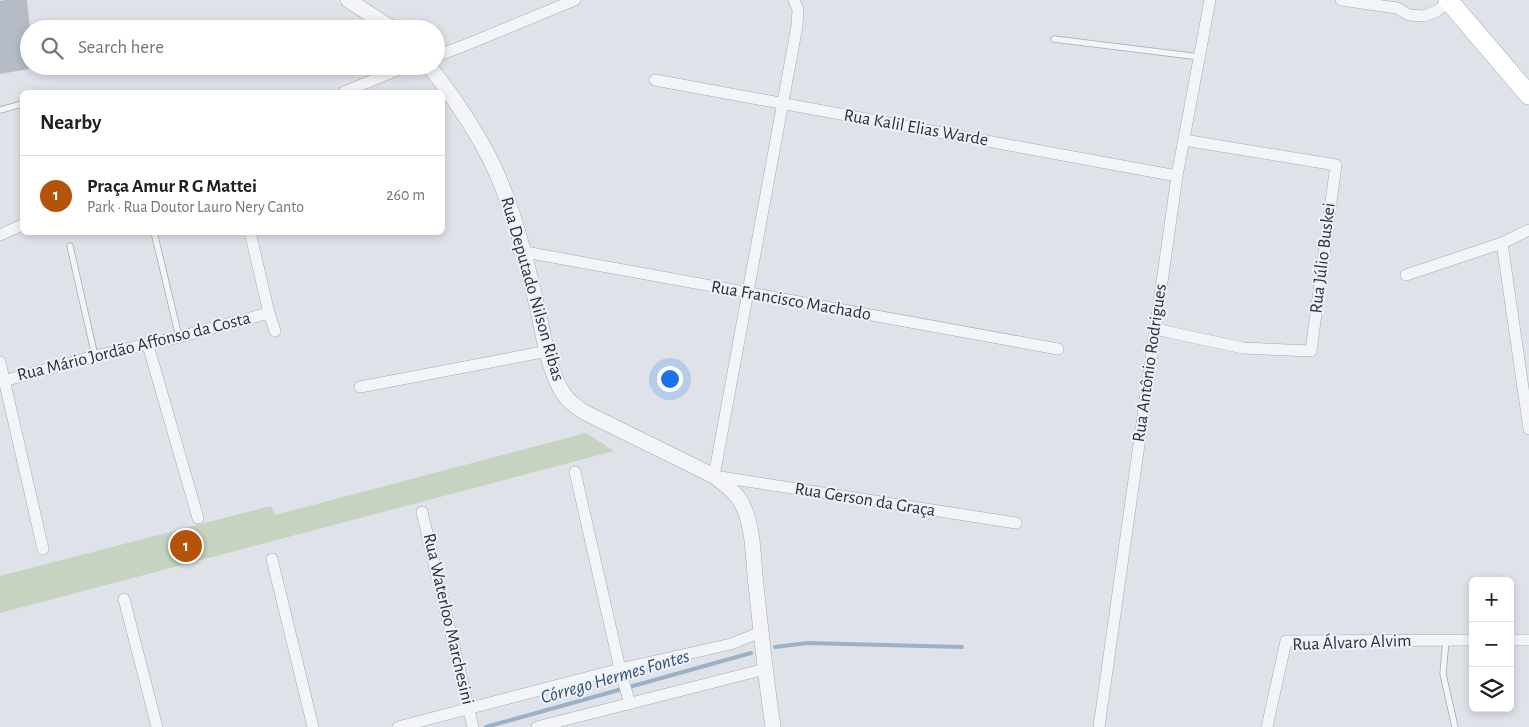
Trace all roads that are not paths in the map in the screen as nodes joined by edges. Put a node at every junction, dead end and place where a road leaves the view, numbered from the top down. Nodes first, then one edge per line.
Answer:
1 (348, 0) edge
2 (575, 0) edge
3 (794, 0) edge
4 (1210, 0) edge
5 (1341, 0) edge
6 (1449, 1) edge
7 (1401, 4) edge
8 (378, 20) edge
9 (1054, 38) dead end
10 (445, 53) edge
11 (1200, 57) junction
12 (385, 75) edge
13 (436, 75) edge
14 (656, 80) dead end
15 (349, 90) edge
16 (1529, 95) edge
17 (783, 103) junction
18 (20, 105) edge
19 (0, 110) edge
20 (1184, 140) junction
21 (1177, 176) junction
22 (20, 226) edge
23 (1529, 230) edge
24 (0, 234) edge
25 (155, 235) edge
26 (251, 235) edge
27 (1502, 243) junction
28 (70, 246) dead end
29 (525, 252) junction
30 (1406, 275) dead end
31 (748, 293) junction
32 (269, 313) junction
33 (1155, 329) junction
34 (275, 331) dead end
35 (179, 337) junction
36 (148, 345) junction
37 (1058, 349) dead end
38 (548, 351) junction
39 (95, 356) junction
40 (0, 362) edge
41 (2, 381) edge
42 (360, 387) dead end
43 (1529, 430) edge
44 (574, 472) dead end
45 (714, 476) junction
46 (422, 512) dead end
47 (198, 518) dead end
48 (1016, 523) dead end
49 (43, 549) dead end
50 (272, 559) dead end
51 (124, 599) dead end
52 (761, 632) junction
53 (1446, 640) junction
54 (1469, 640) edge
55 (1514, 640) edge
56 (1529, 640) edge
57 (620, 669) junction
58 (765, 669) junction
59 (630, 704) junction
60 (468, 709) junction
61 (157, 727) edge
62 (313, 727) edge
63 (398, 727) edge
64 (474, 727) edge
65 (537, 727) edge
66 (773, 727) edge
67 (1099, 727) edge
68 (1267, 727) edge
69 (1455, 727) edge

1 - 8 street
2 - 10 street
3 - 17 street
4 - 11 street, Rua Antônio Rodrigues
5 - 7 street
6 - 7 street
6 - 16 main road
9 - 11 lane
11 - 20 street, Rua Antônio Rodrigues
12 - 15 street
13 - 29 street, Rua Deputado Nilson Ribas
14 - 17 street, Rua Kalil Elias Warde
17 - 21 street, Rua Kalil Elias Warde
17 - 31 street
18 - 19 lane
20 - 21 street, Rua Antônio Rodrigues
20 - 33 street, Rua Júlio Buskei
21 - 33 street, Rua Antônio Rodrigues
22 - 24 street
23 - 27 street
25 - 35 lane
26 - 32 street
27 - 30 street
27 - 43 street
28 - 39 lane
29 - 31 street, Rua Francisco Machado
29 - 38 street, Rua Deputado Nilson Ribas
31 - 37 street, Rua Francisco Machado
31 - 45 street
32 - 34 street
32 - 35 street, Rua Mário Jordão Affonso da Costa
33 - 67 street, Rua Antônio Rodrigues
35 - 36 street, Rua Mário Jordão Affonso da Costa
36 - 39 street, Rua Mário Jordão Affonso da Costa
36 - 47 street
38 - 42 street
38 - 45 street, Rua Deputado Nilson Ribas
39 - 41 street, Rua Mário Jordão Affonso da Costa
40 - 41 street
41 - 49 street
44 - 57 street
45 - 48 street, Rua Gerson da Graça
45 - 52 street, Rua Deputado Nilson Ribas
46 - 60 street, Rua Waterloo Marchesini
50 - 62 street
51 - 61 street
52 - 57 street
52 - 58 street, Rua Deputado Nilson Ribas
53 - 54 street, Rua Álvaro Alvim
53 - 68 street, Rua Álvaro Alvim
53 - 69 lane
55 - 56 street
57 - 59 street
57 - 60 street
58 - 59 street
58 - 66 street, Rua Deputado Nilson Ribas
59 - 65 street
60 - 63 street
60 - 64 street, Rua Waterloo Marchesini

